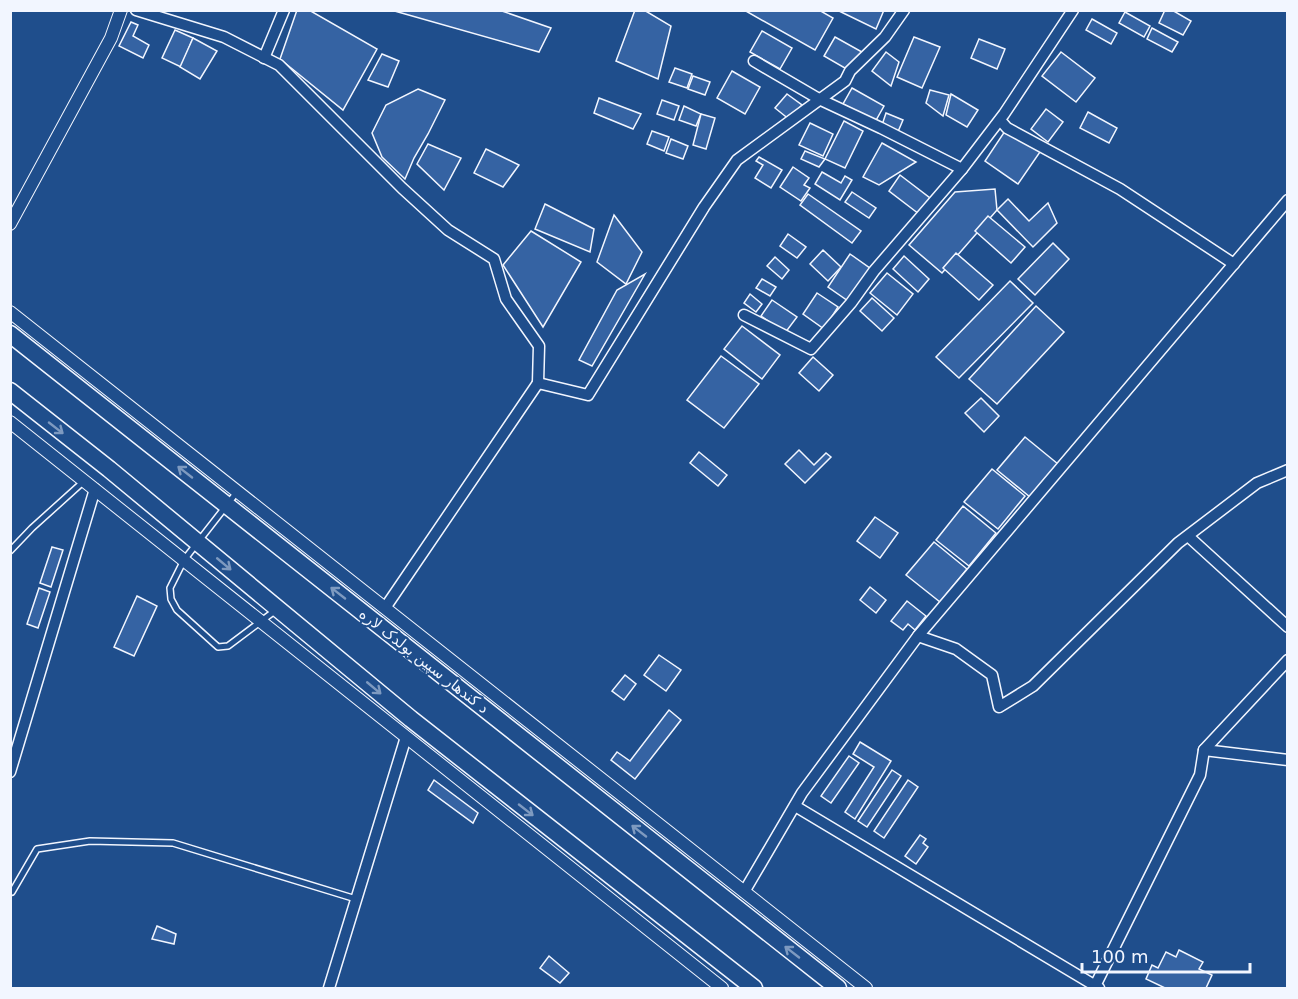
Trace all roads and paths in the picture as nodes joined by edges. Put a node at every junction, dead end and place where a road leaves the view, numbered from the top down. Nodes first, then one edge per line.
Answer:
1 (121, 10) edge
2 (136, 10) edge
3 (284, 10) edge
4 (904, 10) edge
5 (1073, 10) edge
6 (264, 58) junction
7 (754, 62) dead end
8 (819, 99) junction
9 (1000, 120) junction
10 (962, 169) junction
11 (1287, 200) edge
12 (10, 225) edge
13 (1234, 264) junction
14 (10, 312) edge
15 (744, 315) dead end
16 (10, 334) edge
17 (538, 383) junction
18 (10, 391) edge
19 (10, 422) edge
20 (1287, 470) edge
21 (84, 480) junction
22 (95, 489) junction
23 (238, 491) junction
24 (226, 505) junction
25 (1188, 536) junction
26 (197, 542) junction
27 (10, 551) edge
28 (184, 560) junction
29 (385, 608) junction
30 (277, 609) junction
31 (261, 621) junction
32 (1287, 627) edge
33 (918, 636) junction
34 (1287, 660) edge
35 (406, 737) junction
36 (1204, 750) junction
37 (1287, 760) edge
38 (10, 772) edge
39 (795, 806) junction
40 (12, 892) dead end
41 (744, 892) junction
42 (356, 899) junction
43 (329, 988) edge
44 (722, 988) edge
45 (754, 988) edge
46 (838, 988) edge
47 (866, 988) edge
48 (1097, 988) edge

1 - 12 street
2 - 6 street
3 - 6 street
4 - 8 street
5 - 9 street
6 - 17 street
7 - 8 street
8 - 10 street
8 - 17 street
9 - 10 street
9 - 13 street
10 - 15 street
11 - 13 street
13 - 33 street
14 - 23 street
24 -> 16 highway, د کندهار سپین بولدک لاره
17 - 29 street
18 -> 26 highway
19 - 21 street
20 - 25 street
21 - 22 street
21 - 27 lane
22 - 28 street
22 - 38 street
23 - 24 lane
23 - 29 street
24 - 26 lane
46 -> 24 highway, د کندهار سپین بولدک لاره
25 - 32 street
25 - 33 street
26 - 28 lane
26 -> 30 highway
28 - 31 street
28 - 31 lane
29 - 41 street
30 - 31 lane
30 -> 45 highway
31 - 35 street
33 - 39 street
34 - 36 street
35 - 42 street
35 - 44 street
36 - 37 street
36 - 48 street
39 - 41 street
39 - 48 street
40 - 42 lane
41 - 47 street
42 - 43 street

